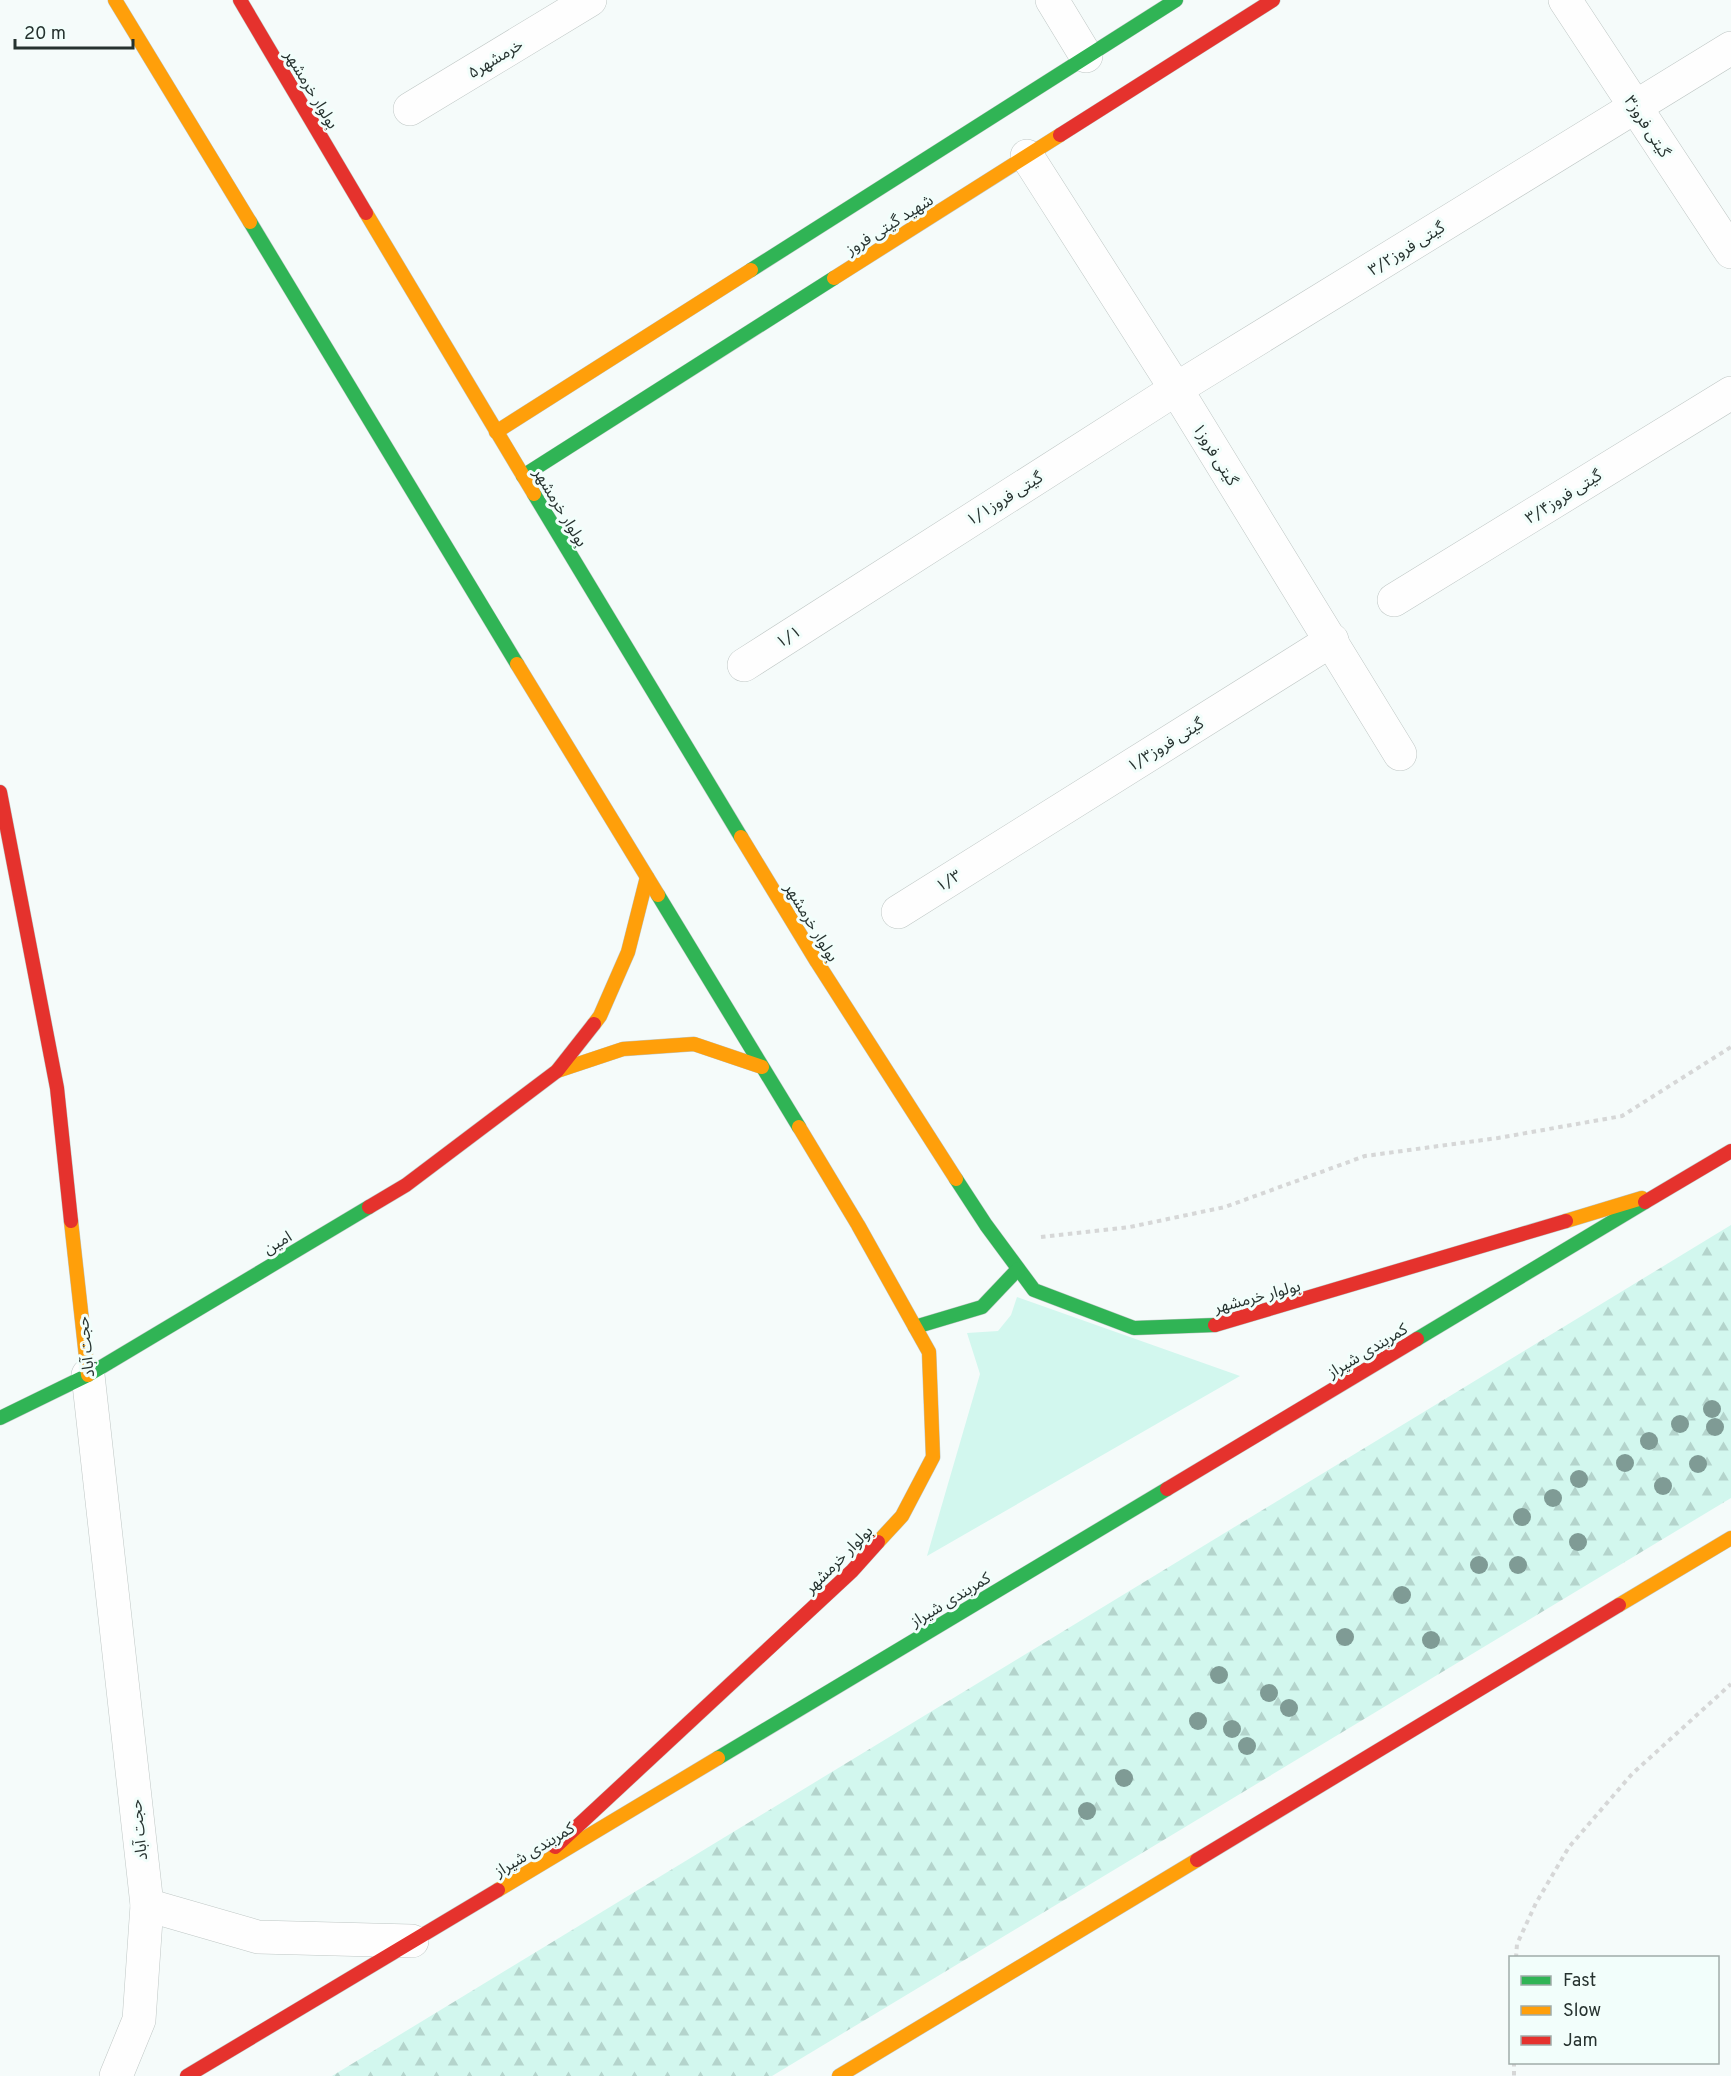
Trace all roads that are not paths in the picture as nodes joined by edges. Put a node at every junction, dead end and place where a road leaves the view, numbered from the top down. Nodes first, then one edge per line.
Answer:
1 (115, 0) edge
2 (240, 0) edge
3 (1052, 0) edge
4 (1176, 0) edge
5 (1273, 0) edge
6 (1565, 0) edge
7 (585, 3) edge
8 (1731, 48) edge
9 (1086, 56) junction
10 (1636, 106) junction
11 (410, 110) dead end
12 (1027, 156) junction
13 (1731, 252) edge
14 (1176, 389) junction
15 (1731, 393) edge
16 (496, 432) junction
17 (523, 476) junction
18 (1394, 600) dead end
19 (833, 608) joint
20 (1332, 640) junction
21 (744, 665) dead end
22 (1400, 754) dead end
23 (0, 792) edge
24 (999, 848) joint
25 (647, 878) junction
26 (898, 912) dead end
27 (762, 1067) junction
28 (557, 1071) junction
29 (1731, 1151) edge
30 (1663, 1191) junction
31 (1018, 1269) junction
32 (915, 1327) junction
33 (88, 1375) junction
34 (0, 1418) edge
35 (1731, 1538) edge
36 (529, 1871) junction
37 (147, 1905) junction
38 (412, 1941) junction
39 (116, 2076) edge
40 (187, 2076) edge
41 (839, 2076) edge

1 - 25 main road, بولوار خرمشهر
2 - 16 main road, بولوار خرمشهر
3 - 9 street
4 - 9 main road
5 - 12 main road, شهید گیتی فروز
6 - 10 street, ۳گیتی فروز
7 - 11 street, خرمشهر۵
8 - 10 street, ۳/۲گیتی فروز
9 - 16 main road
10 - 13 street, ۳گیتی فروز
10 - 14 street, ۳/۲گیتی فروز
12 - 14 street, ۱گیتی فروز
12 - 17 main road, شهید گیتی فروز
14 - 19 street, ۱/۱گیتی فروز
14 - 20 street, ۱گیتی فروز
15 - 18 street, ۳/۴گیتی فروز
16 - 17 main road, بولوار خرمشهر
17 - 31 main road, بولوار خرمشهر
19 - 21 street, ۱/۱
20 - 22 street, ۱گیتی فروز
20 - 24 street, ۱/۳گیتی فروز
23 - 33 main road, حجت آباد
24 - 26 street, ۱/۳
25 - 27 main road, بولوار خرمشهر
25 - 28 main road
27 - 28 main road
27 - 32 main road, بولوار خرمشهر
28 - 33 main road, امین
29 - 30 main road, کمربندی شیراز
30 - 31 main road, بولوار خرمشهر
30 - 36 main road, کمربندی شیراز
31 - 32 main road
32 - 36 main road, بولوار خرمشهر
33 - 34 main road, امین
33 - 37 street, حجت آباد
35 - 41 main road
36 - 38 main road, کمربندی شیراز
37 - 38 street
37 - 39 street, حجت آباد
38 - 40 main road, کمربندی شیراز

